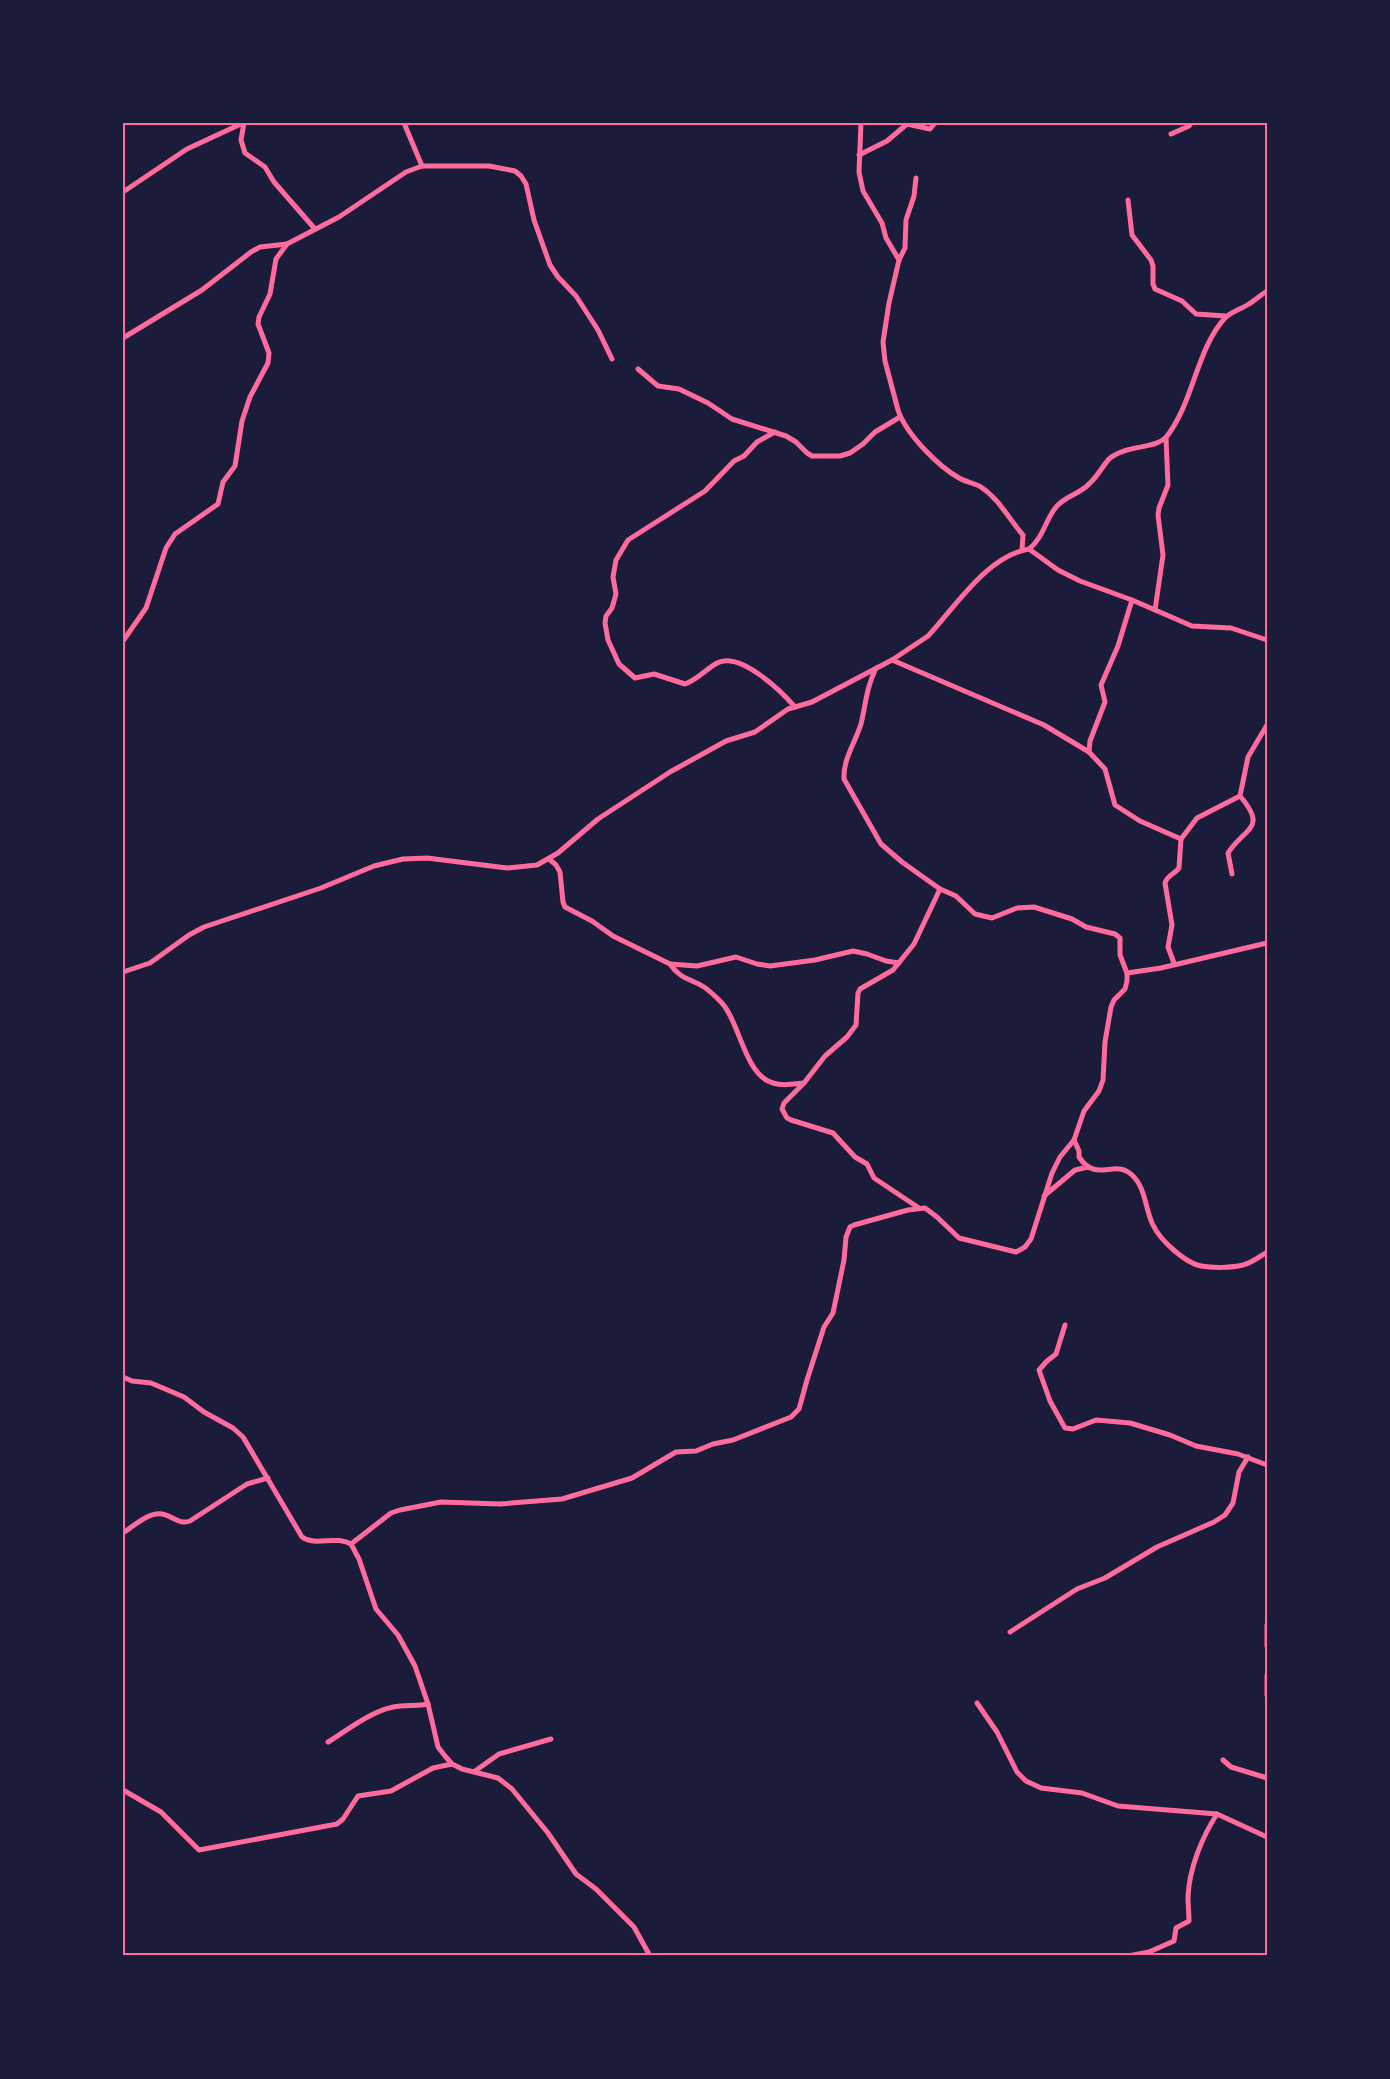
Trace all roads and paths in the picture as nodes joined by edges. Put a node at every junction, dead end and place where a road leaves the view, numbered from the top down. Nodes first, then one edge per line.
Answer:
1 (243, 123) edge
2 (404, 123) edge
3 (861, 123) edge
4 (935, 123) edge
5 (1191, 123) edge
6 (1171, 134) dead end
7 (859, 155) junction
8 (422, 165) junction
9 (916, 178) dead end
10 (123, 192) edge
11 (1128, 200) dead end
12 (315, 229) junction
13 (287, 243) junction
14 (899, 260) junction
15 (1267, 291) edge
16 (1226, 316) junction
17 (123, 338) edge
18 (612, 359) dead end
19 (638, 369) dead end
20 (900, 417) junction
21 (775, 432) junction
22 (1166, 438) junction
23 (1029, 549) junction
24 (1022, 550) junction
25 (1132, 600) junction
26 (1155, 610) junction
27 (1267, 640) edge
28 (123, 641) edge
29 (892, 660) junction
30 (876, 668) junction
31 (795, 707) junction
32 (1267, 726) edge
33 (1089, 752) junction
34 (1240, 796) junction
35 (1181, 839) junction
36 (549, 859) junction
37 (1232, 874) dead end
38 (940, 889) junction
39 (1267, 943) edge
40 (899, 963) junction
41 (1174, 963) junction
42 (670, 964) junction
43 (123, 972) edge
44 (1127, 973) junction
45 (804, 1083) junction
46 (1074, 1140) junction
47 (1088, 1167) junction
48 (1044, 1196) junction
49 (919, 1208) junction
50 (1266, 1253) edge
51 (1267, 1263) edge
52 (1065, 1325) dead end
53 (123, 1377) edge
54 (1248, 1457) junction
55 (1267, 1465) edge
56 (268, 1478) junction
57 (123, 1533) edge
58 (351, 1544) junction
59 (1267, 1625) edge
60 (1010, 1632) dead end
61 (1267, 1646) edge
62 (1267, 1676) edge
63 (1267, 1695) edge
64 (977, 1703) dead end
65 (428, 1704) junction
66 (551, 1739) dead end
67 (328, 1742) dead end
68 (1223, 1760) dead end
69 (452, 1764) junction
70 (475, 1771) junction
71 (1267, 1778) edge
72 (123, 1790) edge
73 (1217, 1814) junction
74 (1267, 1837) edge
75 (650, 1956) edge
76 (1128, 1956) edge

1 - 10 street
1 - 12 street
2 - 8 street
3 - 7 street
4 - 7 street
5 - 6 street
7 - 14 street
8 - 12 street
8 - 18 street
9 - 14 street
11 - 16 street
12 - 13 street
13 - 17 street
13 - 28 street
14 - 20 street
15 - 16 street
16 - 22 street
19 - 21 street
20 - 21 street
20 - 24 street
21 - 31 street
22 - 23 street
22 - 26 street
23 - 24 street
23 - 25 street
24 - 29 street
25 - 26 street
25 - 33 street
26 - 27 street
29 - 30 street
29 - 33 street
30 - 31 street
30 - 38 street
31 - 36 street
32 - 34 street
33 - 35 street
34 - 35 street
34 - 37 street
35 - 41 street
36 - 42 street
36 - 43 street
38 - 40 street
38 - 44 street
39 - 41 street
40 - 42 street
40 - 45 street
41 - 44 street
42 - 45 street
44 - 46 street
45 - 49 street
46 - 47 street
46 - 48 street
47 - 48 street
47 - 50 street
48 - 49 street
49 - 58 street
50 - 51 street
52 - 54 street
53 - 56 street
54 - 55 street
54 - 60 street
56 - 57 street
56 - 58 street
58 - 65 street
59 - 61 street
62 - 63 street
64 - 73 street
65 - 67 street
65 - 69 street
66 - 70 street
68 - 71 street
69 - 70 street
69 - 72 street
70 - 75 street
73 - 74 street
73 - 76 street

